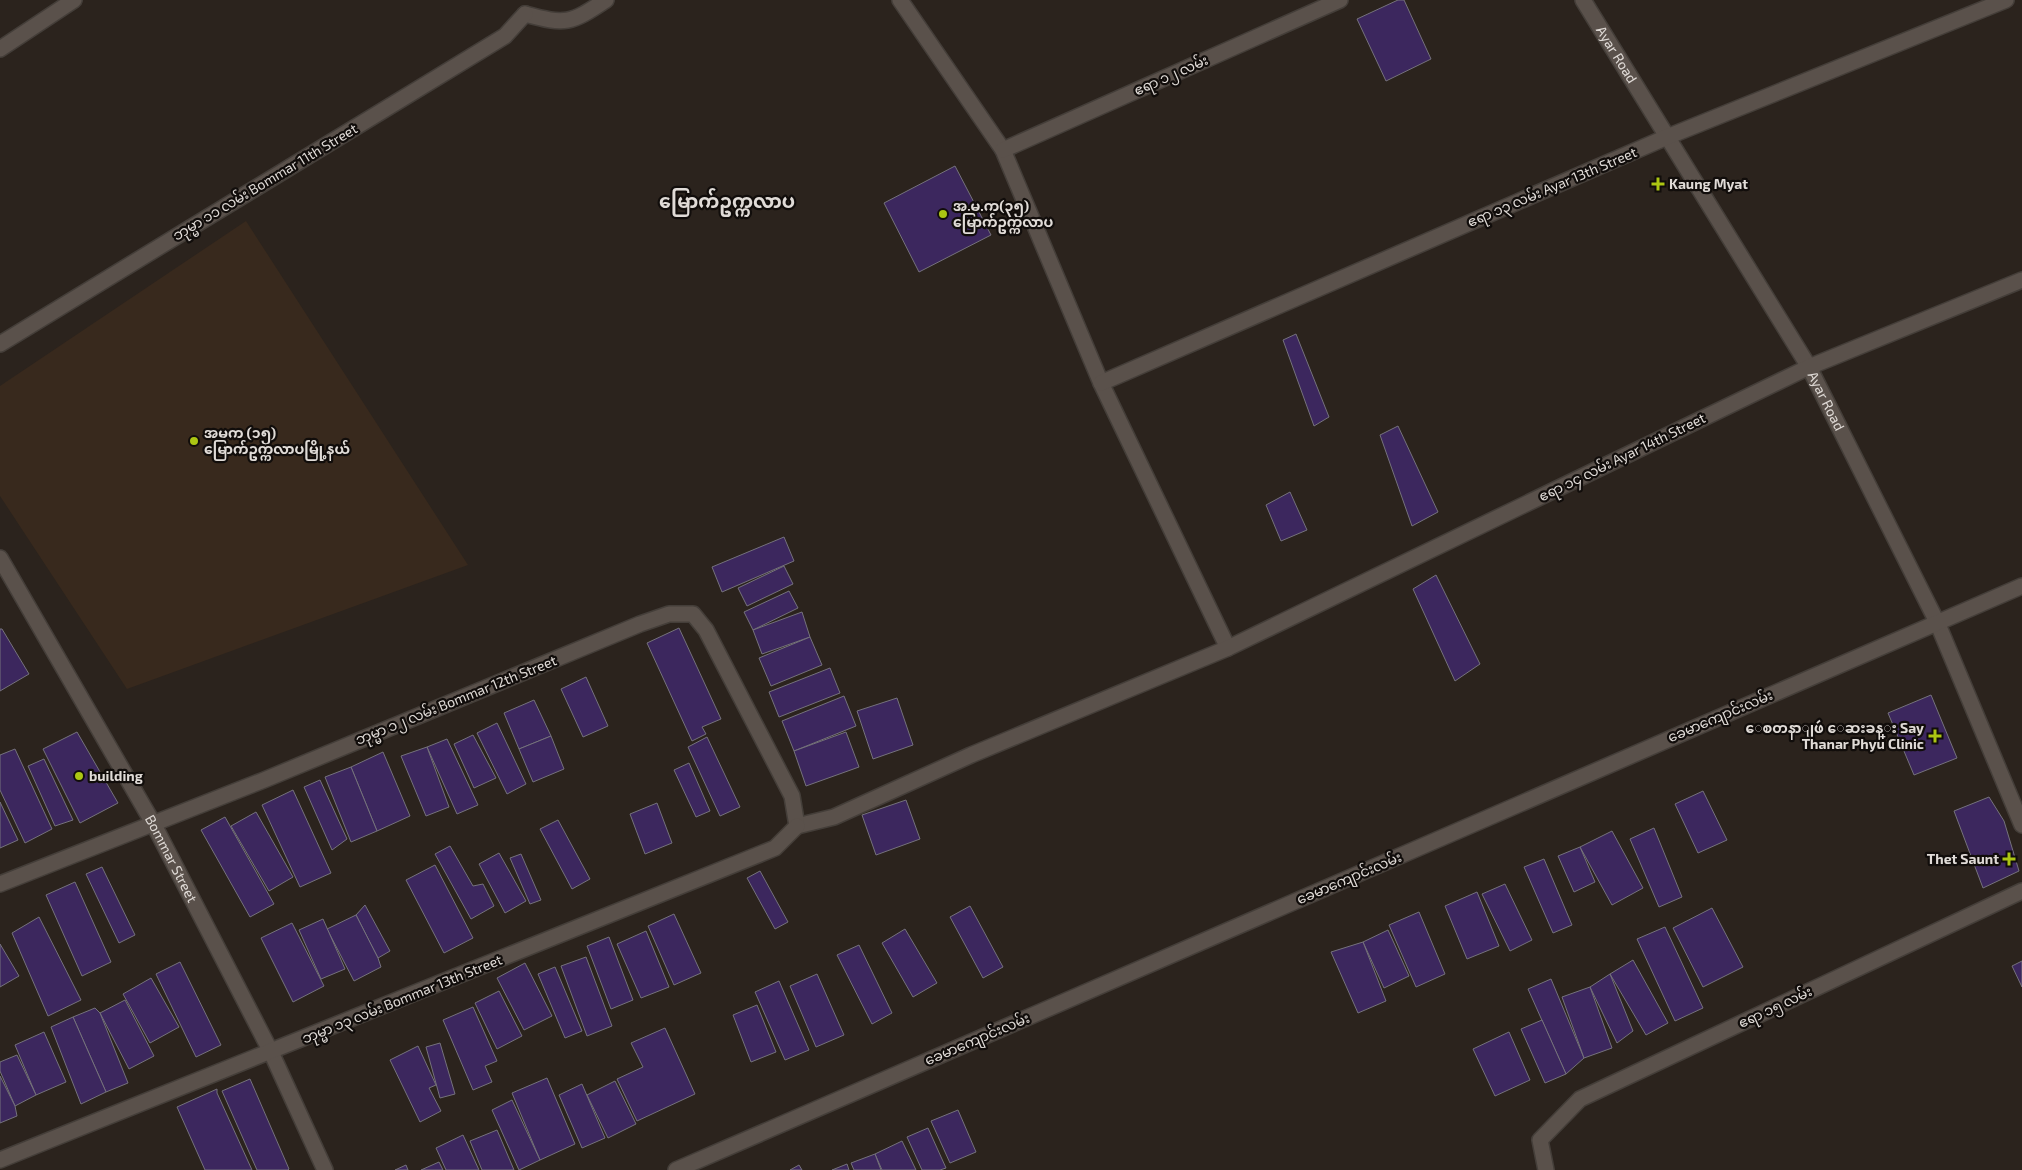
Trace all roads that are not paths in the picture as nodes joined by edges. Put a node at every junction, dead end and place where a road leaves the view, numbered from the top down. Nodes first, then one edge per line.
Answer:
1 (74, 0) edge
2 (606, 0) edge
3 (900, 0) edge
4 (1340, 0) edge
5 (1582, 0) edge
6 (2006, 0) edge
7 (523, 7) edge
8 (0, 48) edge
9 (1667, 138) junction
10 (1002, 150) junction
11 (2022, 280) edge
12 (0, 344) edge
13 (1809, 366) junction
14 (1101, 383) junction
15 (0, 558) edge
16 (2022, 586) edge
17 (1936, 622) junction
18 (1228, 648) junction
19 (153, 823) junction
20 (797, 826) junction
21 (2022, 826) edge
22 (0, 884) edge
23 (2022, 891) edge
24 (271, 1052) junction
25 (0, 1160) edge
26 (325, 1170) edge
27 (676, 1170) edge
28 (1546, 1170) edge

1 - 8 street
2 - 7 street
3 - 10 street
4 - 10 street, ဧရာ ၁၂ လမ်း
5 - 9 street, Ayar Road
6 - 9 street, ဧရာ ၁၃ လမ်း Ayar 13th Street
7 - 12 street, ဘုမ္မာ ၁၁ လမ်း Bommar 11th Street
9 - 13 street, Ayar Road
9 - 14 street, ဧရာ ၁၃ လမ်း Ayar 13th Street
10 - 14 street
11 - 13 street, ဧရာ ၁၄ လမ်း Ayar 14th Street
13 - 17 street, Ayar Road
13 - 18 street, ဧရာ ၁၄ လမ်း Ayar 14th Street
14 - 18 street
15 - 19 street, Bommar Street
16 - 17 street, ခေမာကျောင်းလမ်း
17 - 21 street, Ayar Road
17 - 27 street, ခေမာကျောင်းလမ်း
18 - 20 street, ဧရာ ၁၄ လမ်း Ayar 14th Street
19 - 20 street, ဘုမ္မာ ၁၂ လမ်း Bommar 12th Street
19 - 22 street, ဘုမ္မာ ၁၂ လမ်း Bommar 12th Street
19 - 24 street, Bommar Street
20 - 24 street, ဘုမ္မာ ၁၃ လမ်း Bommar 13th Street
23 - 28 street, ဧရာ ၁၅ လမ်း
24 - 25 street, ဘုမ္မာ ၁၃ လမ်း Bommar 13th Street
24 - 26 street, Bommar Street

